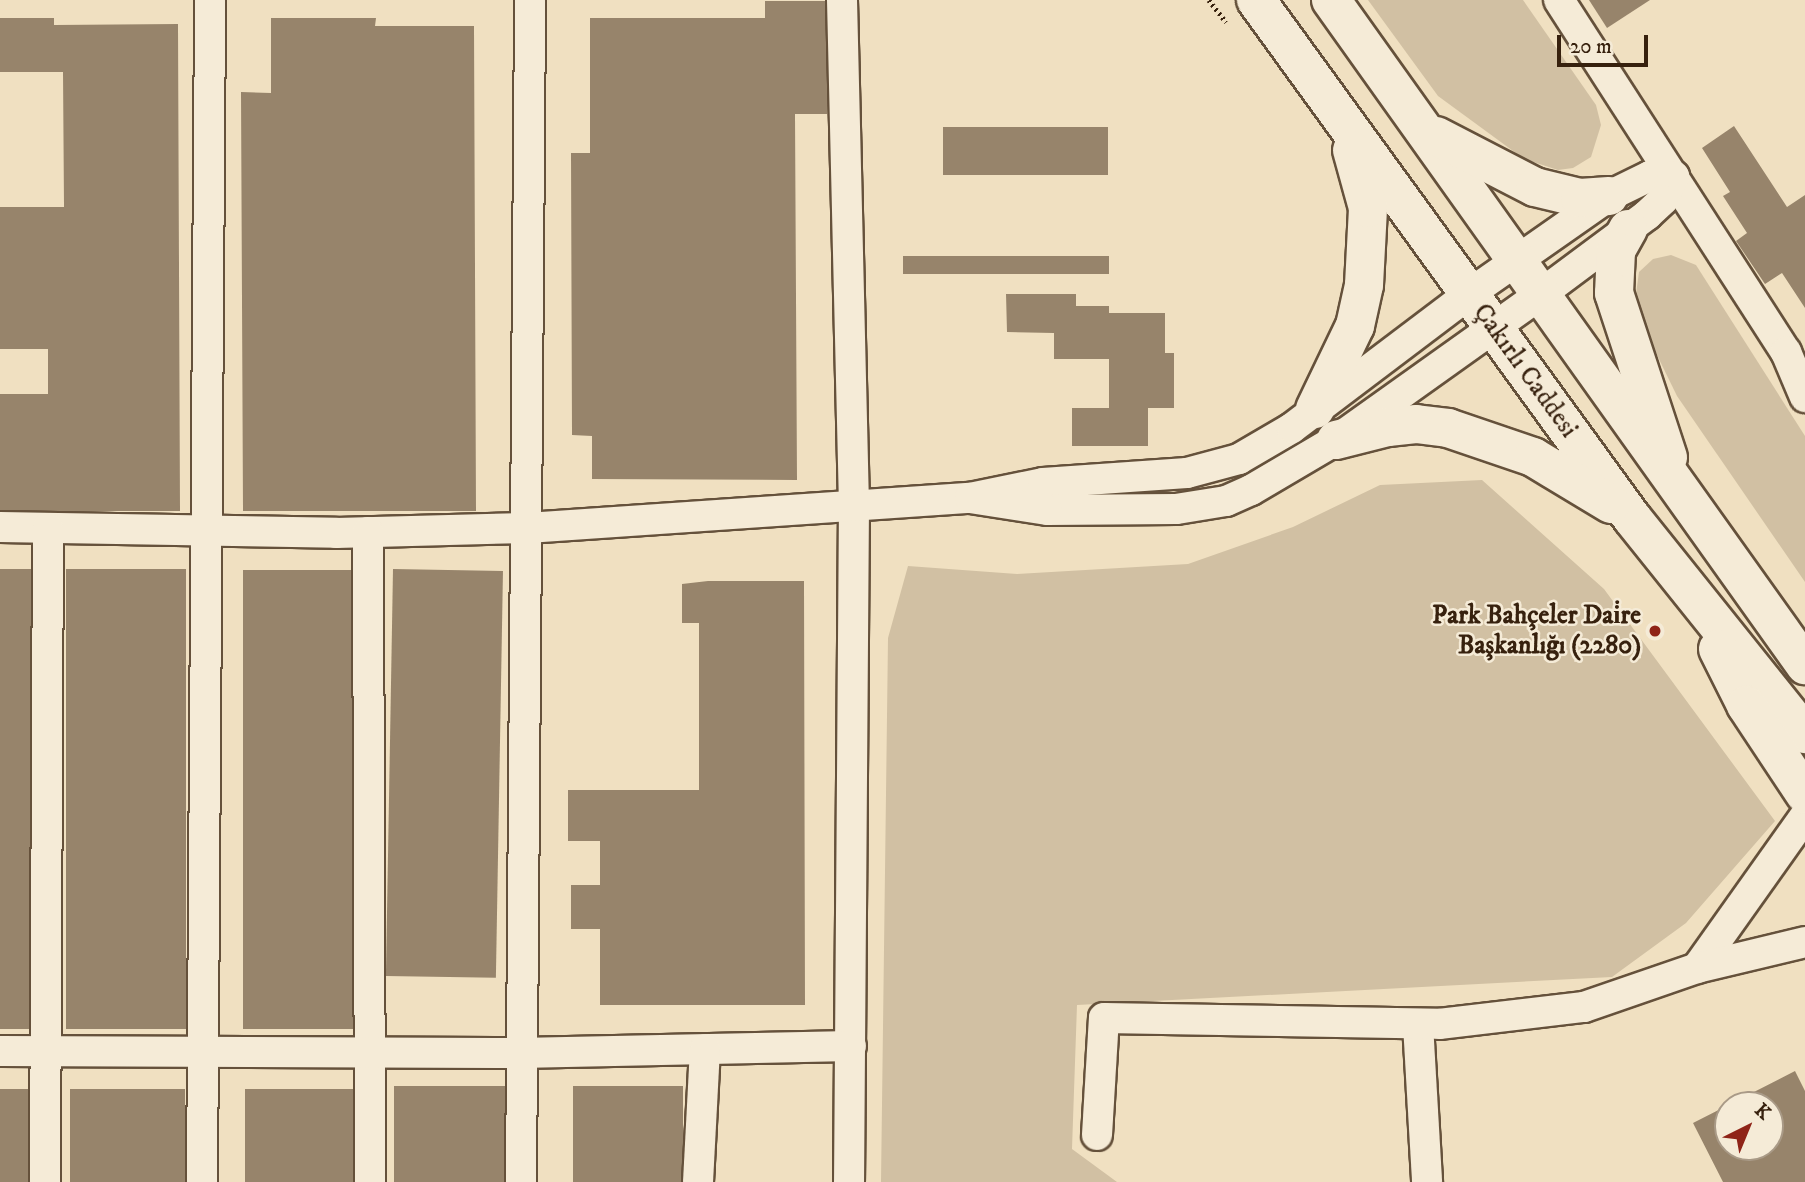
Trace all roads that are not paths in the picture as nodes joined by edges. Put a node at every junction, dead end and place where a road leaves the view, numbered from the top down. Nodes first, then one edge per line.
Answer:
1 (210, 0) edge
2 (530, 0) edge
3 (842, 0) edge
4 (1256, 0) edge
5 (1331, 0) edge
6 (1559, 0) edge
7 (1334, 109) junction
8 (1423, 128) junction
9 (1674, 176) junction
10 (1609, 196) junction
11 (1628, 229) junction
12 (1517, 259) junction
13 (1469, 294) junction
14 (1541, 295) junction
15 (1494, 329) junction
16 (1795, 347) edge
17 (1805, 397) edge
18 (1315, 409) junction
19 (1336, 440) junction
20 (1674, 482) junction
21 (970, 498) junction
22 (854, 504) junction
23 (1632, 518) junction
24 (0, 527) edge
25 (48, 528) junction
26 (527, 528) junction
27 (209, 531) junction
28 (368, 532) junction
29 (1700, 609) junction
30 (1793, 639) edge
31 (1805, 665) edge
32 (1805, 734) edge
33 (1805, 794) edge
34 (1805, 816) edge
35 (1805, 942) edge
36 (1697, 968) junction
37 (1418, 1024) junction
38 (850, 1046) junction
39 (705, 1049) junction
40 (0, 1051) edge
41 (46, 1051) junction
42 (203, 1052) junction
43 (370, 1052) junction
44 (519, 1053) junction
45 (1097, 1135) dead end
46 (45, 1182) edge
47 (202, 1182) edge
48 (370, 1182) edge
49 (521, 1182) edge
50 (698, 1182) edge
51 (849, 1182) edge
52 (1427, 1182) edge

1 - 27 street
2 - 26 street
3 - 22 street
4 - 7 main road, Çakırlı Caddesi
5 - 8 main road
6 - 9 street
7 - 13 main road, Çakırlı Caddesi
7 - 18 main road
8 - 10 main road
8 - 12 main road
9 - 10 street
9 - 11 street
9 - 16 street
10 - 12 street
11 - 14 street
11 - 20 main road
12 - 13 street
12 - 14 main road
13 - 15 main road, Çakırlı Caddesi
13 - 18 street
14 - 15 street
14 - 20 main road
15 - 19 street
15 - 23 main road, Çakırlı Caddesi
16 - 17 street
18 - 21 street
19 - 21 street
19 - 23 main road
20 - 30 main road
21 - 22 street
22 - 26 street
22 - 38 street
23 - 29 main road, Çakırlı Caddesi
24 - 25 street
25 - 27 street
25 - 41 street
26 - 28 street
26 - 44 street
27 - 28 street
27 - 42 street
28 - 43 street
29 - 32 main road, Çakırlı Caddesi
29 - 33 main road
30 - 31 main road
34 - 36 street
35 - 36 street
36 - 37 street
37 - 45 street
37 - 52 street
38 - 39 street
38 - 51 street
39 - 44 street
39 - 50 street
40 - 41 street
41 - 42 street
41 - 46 street
42 - 43 street
42 - 47 street
43 - 44 street
43 - 48 street
44 - 49 street

